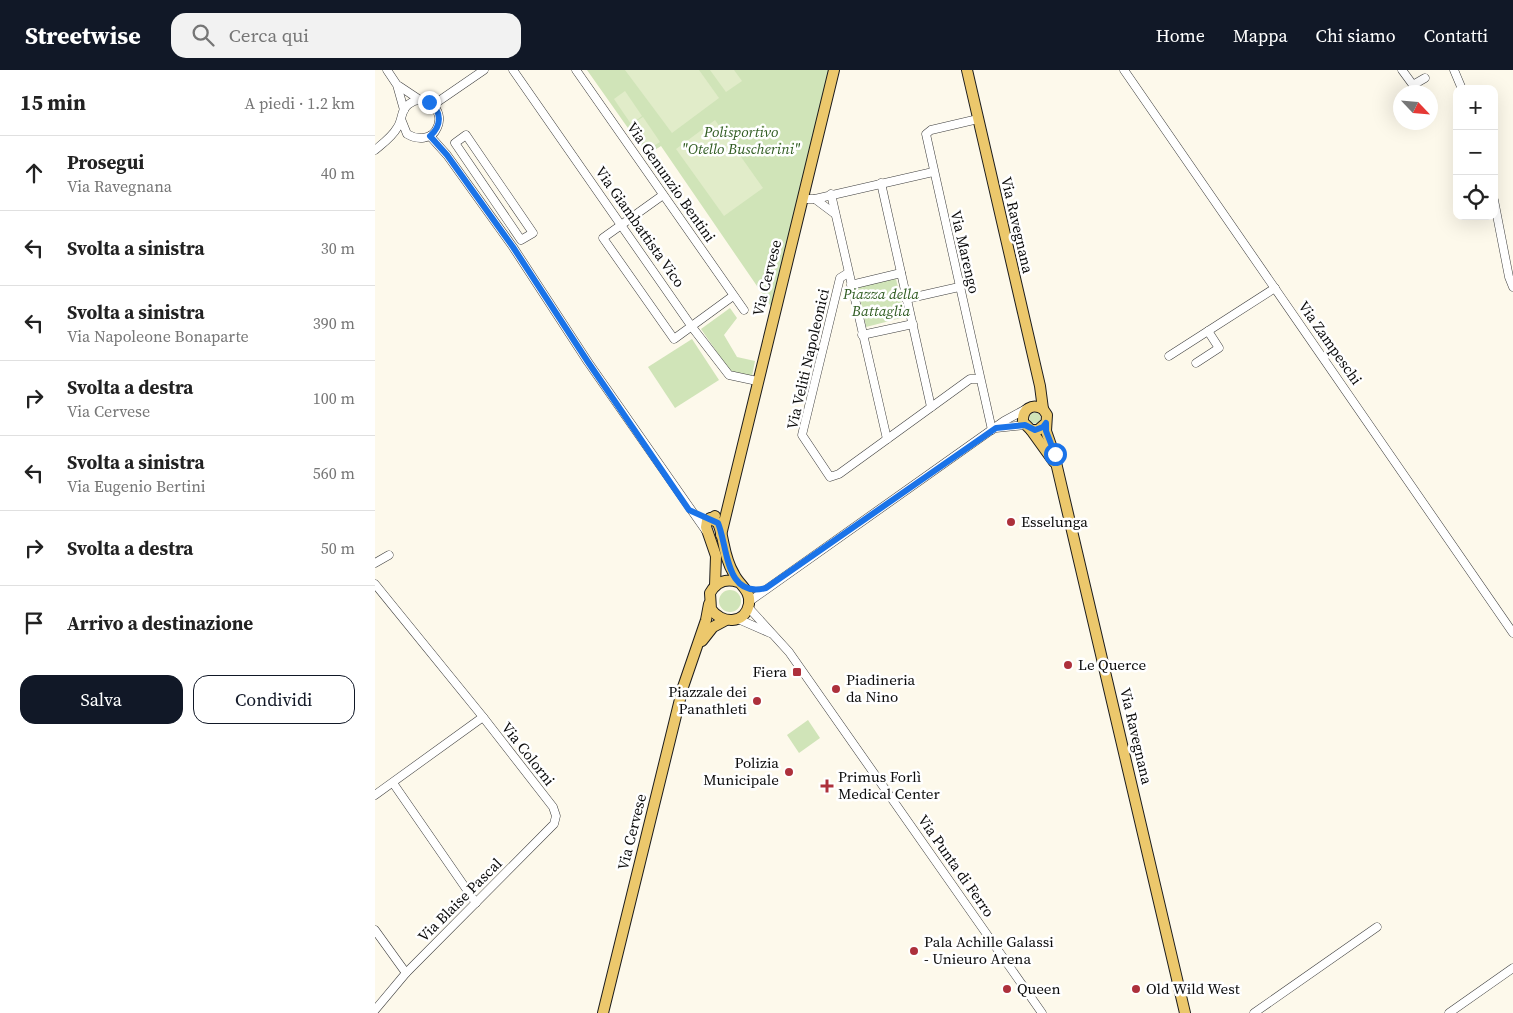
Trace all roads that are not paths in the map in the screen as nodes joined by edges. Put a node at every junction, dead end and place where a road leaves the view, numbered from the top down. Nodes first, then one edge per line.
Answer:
1 (387, 70) edge
2 (484, 70) edge
3 (513, 70) edge
4 (576, 70) edge
5 (834, 70) edge
6 (967, 70) edge
7 (1124, 70) edge
8 (1402, 70) edge
9 (1454, 70) edge
10 (1425, 78) dead end
11 (397, 85) junction
12 (1460, 85) edge
13 (420, 100) junction
14 (433, 105) junction
15 (403, 110) junction
16 (978, 118) junction
17 (401, 119) junction
18 (407, 134) junction
19 (430, 136) junction
20 (384, 142) junction
21 (375, 150) edge
22 (933, 172) junction
23 (881, 183) junction
24 (804, 194) junction
25 (831, 194) junction
26 (663, 195) junction
27 (818, 198) junction
28 (835, 214) junction
29 (1498, 220) edge
30 (621, 225) junction
31 (521, 240) junction
32 (513, 247) junction
33 (848, 273) junction
34 (901, 273) junction
35 (851, 285) junction
36 (959, 287) junction
37 (1513, 287) edge
38 (1275, 288) junction
39 (733, 296) junction
40 (906, 299) junction
41 (744, 310) dead end
42 (913, 324) junction
43 (693, 327) junction
44 (1208, 331) junction
45 (862, 335) junction
46 (1169, 356) dead end
47 (1196, 364) dead end
48 (979, 379) junction
49 (757, 381) junction
50 (1040, 386) junction
51 (931, 407) junction
52 (1029, 408) junction
53 (1043, 409) junction
54 (1046, 423) junction
55 (1028, 428) junction
56 (994, 429) junction
57 (887, 439) junction
58 (1056, 465) junction
59 (731, 493) junction
60 (689, 510) junction
61 (710, 518) junction
62 (706, 531) junction
63 (721, 535) junction
64 (389, 555) dead end
65 (375, 562) edge
66 (375, 584) edge
67 (715, 586) junction
68 (742, 586) junction
69 (766, 588) junction
70 (709, 604) junction
71 (749, 604) junction
72 (738, 619) junction
73 (726, 620) junction
74 (1513, 634) edge
75 (776, 637) junction
76 (692, 660) junction
77 (483, 717) junction
78 (393, 783) junction
79 (375, 795) edge
80 (553, 807) joint
81 (476, 903) junction
82 (1377, 927) dead end
83 (375, 930) edge
84 (1513, 968) edge
85 (405, 973) junction
86 (375, 1010) edge
87 (604, 1013) edge
88 (1043, 1013) edge
89 (1185, 1013) edge
90 (1254, 1013) edge
91 (1449, 1013) edge

1 - 11 street
2 - 14 street
3 - 30 street, Via Giambattista Vico
4 - 26 street, Via Genunzio Bentini
5 - 24 main road, Via Cervese
6 - 16 main road, Via Ravegnana
7 - 38 street, Via Zampeschi
8 - 10 street
9 - 12 street
11 - 13 street
11 - 15 street
13 - 14 street
13 - 15 street
14 - 19 street
15 - 17 street
16 - 22 street, Via Marengo
16 - 50 main road, Via Ravegnana
17 - 18 street
17 - 20 street
18 - 19 street
18 - 20 street
19 - 32 street
20 - 21 street
22 - 23 street
22 - 36 street, Via Marengo
23 - 25 street
23 - 34 street
24 - 27 street
24 - 49 main road, Via Cervese
25 - 27 street
25 - 28 street
26 - 30 street
26 - 39 street, Via Genunzio Bentini
27 - 28 street
28 - 33 street
29 - 37 street
30 - 43 street, Via Giambattista Vico
30 - 43 street
31 - 31 street
31 - 32 street
32 - 60 street
33 - 35 street
33 - 57 street, Via Veliti Napoleonici
34 - 35 street
34 - 40 street
35 - 45 street
36 - 40 street
36 - 48 street, Via Marengo
38 - 44 street
38 - 74 street, Via Zampeschi
39 - 41 street, Via Genunzio Bentini
39 - 43 street
40 - 42 street
42 - 45 street
42 - 51 street
43 - 49 street, Via Giambattista Vico
44 - 46 street
44 - 47 street
45 - 57 street
48 - 51 street
48 - 56 street, Via Marengo
49 - 59 main road, Via Cervese
50 - 52 main road
50 - 53 main road, Via Ravegnana
51 - 57 street
52 - 53 main road
52 - 55 main road
52 - 56 street
53 - 54 main road
54 - 55 main road
54 - 58 main road, Via Ravegnana
55 - 56 street
55 - 58 main road, Via Ravegnana
56 - 69 street
58 - 89 main road, Via Ravegnana
59 - 61 main road, Via Cervese
59 - 63 main road, Via Cervese
60 - 61 street
60 - 62 street
61 - 62 main road, Via Cervese
61 - 63 main road, Via Cervese
62 - 67 main road, Via Cervese
63 - 68 main road, Via Cervese
64 - 65 street
66 - 77 street, Via Colorni
67 - 68 main road
67 - 70 main road, Via Cervese
68 - 69 street
68 - 71 main road, Via Cervese
69 - 71 street
70 - 73 main road
70 - 76 main road, Via Cervese
71 - 72 main road
71 - 75 street, Via Punta di Ferro
72 - 73 main road
72 - 75 street, Via Punta di Ferro
73 - 76 main road, Via Cervese
75 - 88 street, Via Punta di Ferro
76 - 87 main road, Via Cervese
77 - 78 street
77 - 80 street, Via Colorni
78 - 79 street
78 - 81 street
80 - 81 street, Via Blaise Pascal
81 - 85 street, Via Blaise Pascal
82 - 90 street
83 - 85 street
84 - 91 street
85 - 86 street, Via Blaise Pascal

